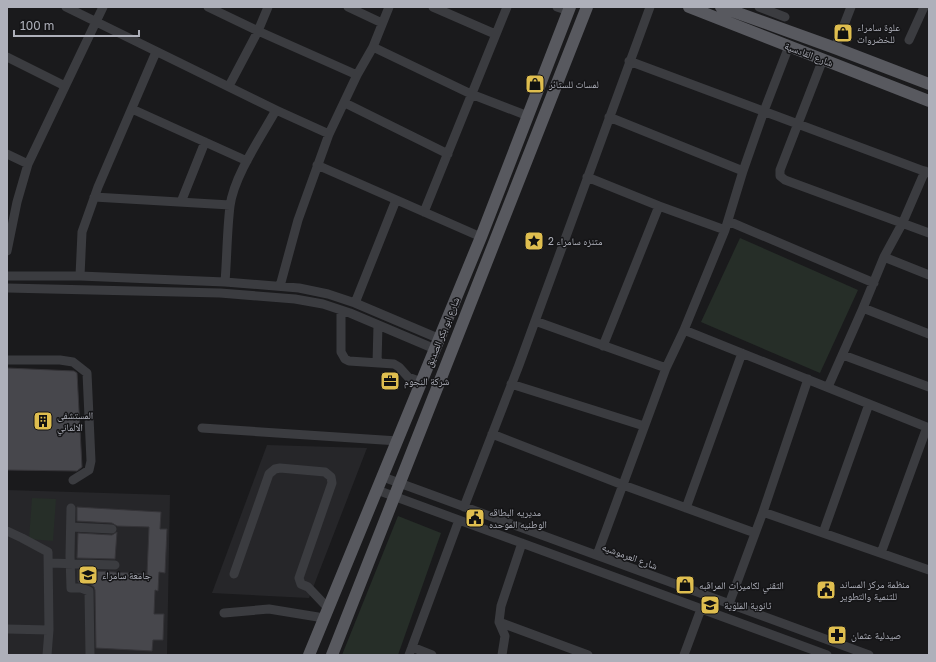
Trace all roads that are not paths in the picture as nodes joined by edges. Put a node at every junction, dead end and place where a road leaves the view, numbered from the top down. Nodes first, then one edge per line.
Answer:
1 (66, 7) edge
2 (103, 7) edge
3 (208, 7) edge
4 (268, 7) edge
5 (348, 7) edge
6 (389, 7) edge
7 (432, 7) edge
8 (507, 7) edge
9 (557, 7) edge
10 (587, 7) edge
11 (650, 7) edge
12 (689, 7) edge
13 (721, 7) edge
14 (759, 7) edge
15 (851, 7) edge
16 (924, 7) edge
17 (569, 9) edge
18 (785, 17) dead end
19 (96, 22) junction
20 (382, 23) junction
21 (258, 31) junction
22 (495, 34) junction
23 (909, 40) dead end
24 (789, 46) junction
25 (373, 47) junction
26 (835, 48) junction
27 (156, 52) junction
28 (7, 57) edge
29 (823, 59) junction
30 (630, 61) junction
31 (357, 75) junction
32 (929, 84) edge
33 (65, 86) junction
34 (229, 86) junction
35 (471, 94) junction
36 (929, 101) edge
37 (344, 103) junction
38 (132, 109) junction
39 (276, 110) junction
40 (764, 111) junction
41 (528, 116) junction
42 (609, 117) junction
43 (798, 124) junction
44 (329, 134) junction
45 (205, 142) junction
46 (7, 154) edge
47 (448, 154) junction
48 (247, 161) junction
49 (28, 164) junction
50 (317, 165) junction
51 (743, 171) junction
52 (927, 172) edge
53 (587, 177) junction
54 (94, 197) junction
55 (396, 200) junction
56 (181, 202) junction
57 (230, 205) junction
58 (658, 206) junction
59 (424, 212) junction
60 (728, 221) junction
61 (903, 222) junction
62 (726, 230) junction
63 (929, 233) edge
64 (481, 237) junction
65 (7, 251) edge
66 (884, 257) junction
67 (929, 275) edge
68 (7, 276) edge
69 (80, 276) junction
70 (225, 282) junction
71 (874, 282) junction
72 (280, 286) junction
73 (7, 288) edge
74 (355, 303) junction
75 (863, 308) junction
76 (341, 310) junction
77 (535, 321) junction
78 (378, 325) junction
79 (684, 330) junction
80 (929, 334) edge
81 (438, 344) junction
82 (603, 346) junction
83 (742, 353) junction
84 (843, 355) junction
85 (7, 360) edge
86 (377, 363) junction
87 (666, 368) junction
88 (808, 379) junction
89 (422, 382) junction
90 (511, 384) junction
91 (828, 387) junction
92 (929, 387) edge
93 (869, 404) junction
94 (644, 426) junction
95 (928, 427) edge
96 (202, 428) dead end
97 (492, 434) junction
98 (398, 441) junction
99 (383, 477) junction
100 (73, 480) dead end
101 (400, 483) junction
102 (623, 485) junction
103 (377, 490) junction
104 (395, 497) junction
105 (464, 506) junction
106 (71, 508) dead end
107 (686, 508) junction
108 (763, 512) junction
109 (459, 520) junction
110 (71, 527) junction
111 (112, 529) dead end
112 (7, 531) edge
113 (755, 533) junction
114 (823, 533) junction
115 (522, 544) junction
116 (881, 553) junction
117 (597, 555) junction
118 (49, 563) junction
119 (70, 563) junction
120 (115, 565) dead end
121 (929, 570) edge
122 (234, 574) dead end
123 (682, 586) junction
124 (676, 600) junction
125 (729, 604) junction
126 (701, 609) junction
127 (224, 613) dead end
128 (326, 613) junction
129 (499, 622) junction
130 (7, 629) edge
131 (49, 630) junction
132 (410, 651) edge
133 (47, 655) edge
134 (90, 655) edge
135 (309, 655) edge
136 (332, 655) edge
137 (432, 655) edge
138 (502, 655) edge
139 (588, 655) edge
140 (684, 655) edge
141 (827, 655) edge
142 (870, 655) edge

1 - 19 street
2 - 19 street
3 - 21 street
4 - 21 street
5 - 20 street
6 - 20 street
7 - 22 street
8 - 22 street
9 - 17 street
10 - 101 main road, شارع ابو بكر الصديق
11 - 30 street
12 - 24 main road, شارع القادسية
13 - 26 main road, شارع القادسية
14 - 18 street
15 - 26 street
16 - 23 street
17 - 41 main road, شارع ابو بكر الصديق
19 - 27 street
19 - 33 street
20 - 25 street
21 - 31 street
21 - 34 street
22 - 35 street
24 - 29 main road, شارع القادسية
24 - 40 street
25 - 31 street
25 - 35 street
26 - 32 main road, شارع القادسية
27 - 34 street
27 - 38 street
28 - 33 street
29 - 36 main road, شارع القادسية
29 - 43 street
30 - 40 street
30 - 42 street
31 - 37 street
33 - 49 street
34 - 39 street
35 - 41 street
35 - 47 street
37 - 44 street
37 - 47 street
38 - 45 street
38 - 54 street
39 - 44 street
39 - 48 street
40 - 43 street
40 - 51 street
41 - 64 main road, شارع ابو بكر الصديق
42 - 51 street
42 - 53 street
43 - 52 street
43 - 61 street
44 - 50 street
45 - 48 street
45 - 56 street
46 - 49 street
47 - 59 street
48 - 57 street
49 - 65 street
50 - 55 street
50 - 72 street
51 - 60 street
52 - 61 street
53 - 58 street
53 - 77 street
54 - 56 street
54 - 69 street
55 - 59 street
55 - 74 street
56 - 57 street
57 - 70 street
58 - 62 street
58 - 82 street
59 - 64 street
60 - 62 street
60 - 71 street
61 - 63 street
61 - 66 street
62 - 79 street
64 - 81 main road, شارع ابو بكر الصديق
66 - 67 street
66 - 71 street
68 - 69 street
69 - 70 street
70 - 72 street
71 - 75 street
72 - 74 street
73 - 76 street
74 - 81 street
75 - 80 street
75 - 84 street
76 - 78 street
76 - 86 street
77 - 82 street
77 - 90 street
78 - 81 street
78 - 86 street
79 - 83 street
79 - 87 street
81 - 89 main road, شارع ابو بكر الصديق
82 - 87 street
83 - 88 street
83 - 107 street
84 - 91 street
84 - 92 street
85 - 100 street
86 - 89 street
87 - 94 street
88 - 91 street
88 - 108 street
89 - 98 main road, شارع ابو بكر الصديق
90 - 94 street
90 - 97 street
91 - 93 street
93 - 95 street
93 - 114 street
94 - 102 street
95 - 116 street
96 - 98 street
97 - 102 street
97 - 105 street
98 - 99 main road, شارع ابو بكر الصديق
99 - 101 street, شارع العرموشيه
99 - 103 main road, شارع ابو بكر الصديق
101 - 104 main road, شارع ابو بكر الصديق
101 - 105 street, شارع العرموشيه
102 - 107 street
102 - 117 street
103 - 104 street
103 - 128 main road, شارع ابو بكر الصديق
104 - 109 street
104 - 136 main road, شارع ابو بكر الصديق
105 - 117 street, شارع العرموشيه
106 - 110 street
107 - 113 street
108 - 113 street
108 - 114 street
109 - 115 street
109 - 132 street
110 - 111 street
110 - 119 street
112 - 118 street
113 - 125 street
114 - 116 street
115 - 124 street
115 - 129 street
116 - 121 street
117 - 123 street, شارع العرموشيه
118 - 119 street
118 - 131 street
119 - 120 street
119 - 134 street
122 - 128 street
123 - 124 street
123 - 125 street, شارع العرموشيه
124 - 126 street
125 - 142 street, شارع العرموشيه
126 - 140 street
126 - 141 street
127 - 128 street
128 - 135 main road, شارع ابو بكر الصديق
129 - 138 street
129 - 139 street
130 - 131 street
131 - 133 street
132 - 137 street

